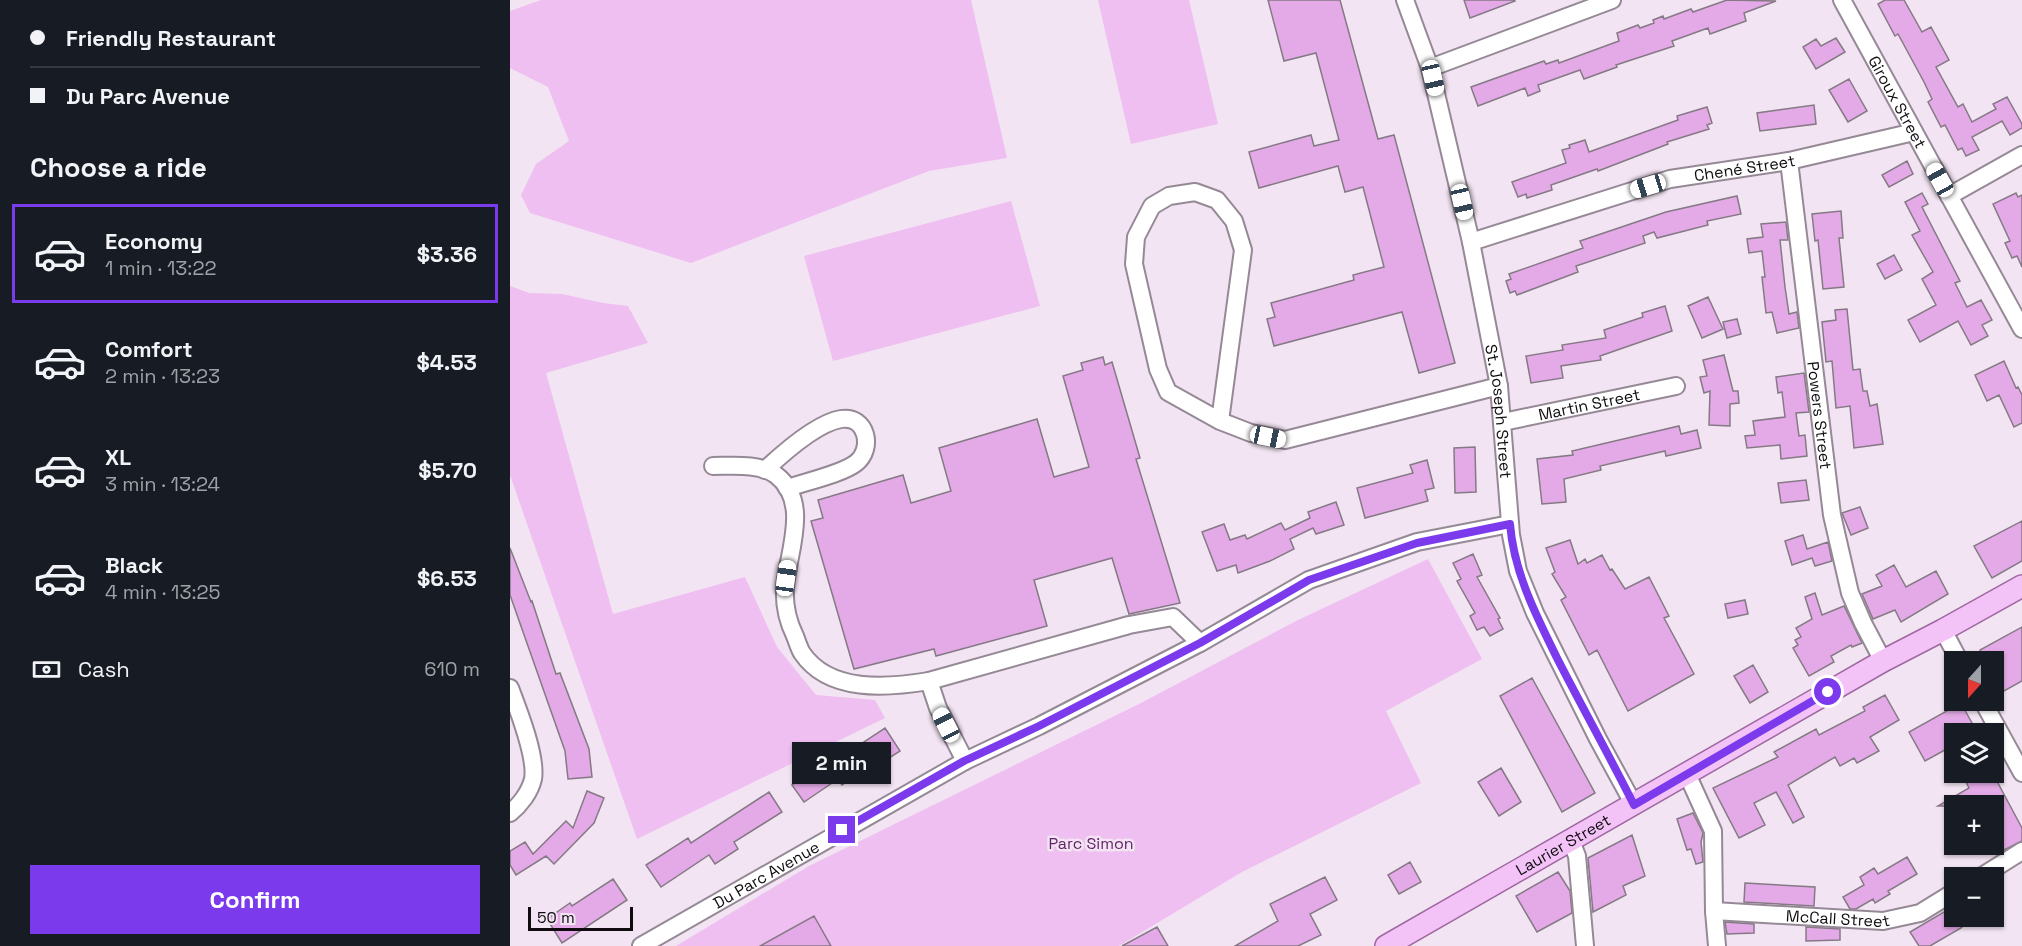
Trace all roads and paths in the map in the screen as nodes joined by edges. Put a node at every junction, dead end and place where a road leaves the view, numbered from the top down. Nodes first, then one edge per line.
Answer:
1 (1405, 0) edge
2 (1612, 0) edge
3 (1842, 0) edge
4 (1430, 68) junction
5 (1914, 132) junction
6 (2022, 155) edge
7 (1789, 161) junction
8 (1949, 196) junction
9 (1471, 242) junction
10 (2022, 329) edge
11 (1499, 386) junction
12 (1676, 386) dead end
13 (1220, 421) junction
14 (1503, 422) junction
15 (713, 466) dead end
16 (765, 470) junction
17 (787, 488) junction
18 (1510, 524) junction
19 (2022, 586) edge
20 (1943, 630) junction
21 (1200, 643) junction
22 (1954, 651) edge
23 (1883, 661) junction
24 (928, 681) junction
25 (510, 688) edge
26 (1988, 711) edge
27 (964, 761) junction
28 (2021, 770) edge
29 (1687, 774) junction
30 (1634, 805) junction
31 (510, 813) edge
32 (1571, 841) junction
33 (2022, 851) edge
34 (1996, 867) edge
35 (1944, 898) edge
36 (1714, 911) junction
37 (641, 946) edge
38 (1386, 946) edge
39 (1585, 946) edge
40 (1717, 946) edge

1 - 4 street, St. Joseph Street
2 - 4 street
3 - 5 street, Giroux Street
4 - 9 street, St. Joseph Street
5 - 7 street, Chené Street
5 - 8 street, Giroux Street
6 - 8 street
7 - 9 street, Chené Street
7 - 23 street, Powers Street
8 - 10 street, Giroux Street
9 - 11 street, St. Joseph Street
11 - 13 street
11 - 14 street, St. Joseph Street
12 - 14 street, Martin Street
13 - 13 street
14 - 18 street, St. Joseph Street
15 - 16 street
16 - 17 street
16 - 17 street
17 - 24 street
18 - 21 street, Du Parc Avenue
18 - 30 street, St. Joseph Street
19 - 20 main road, Laurier Street
20 - 22 street
20 - 23 main road, Laurier Street
21 - 24 street
21 - 27 street, Du Parc Avenue
23 - 29 main road, Laurier Street
24 - 27 street
25 - 31 street
26 - 28 street
27 - 37 street, Du Parc Avenue
29 - 30 main road, Laurier Street
29 - 36 street
30 - 32 main road, Laurier Street
32 - 38 main road, Laurier Street
32 - 39 street
33 - 34 street
35 - 36 street, McCall Street
36 - 40 street

